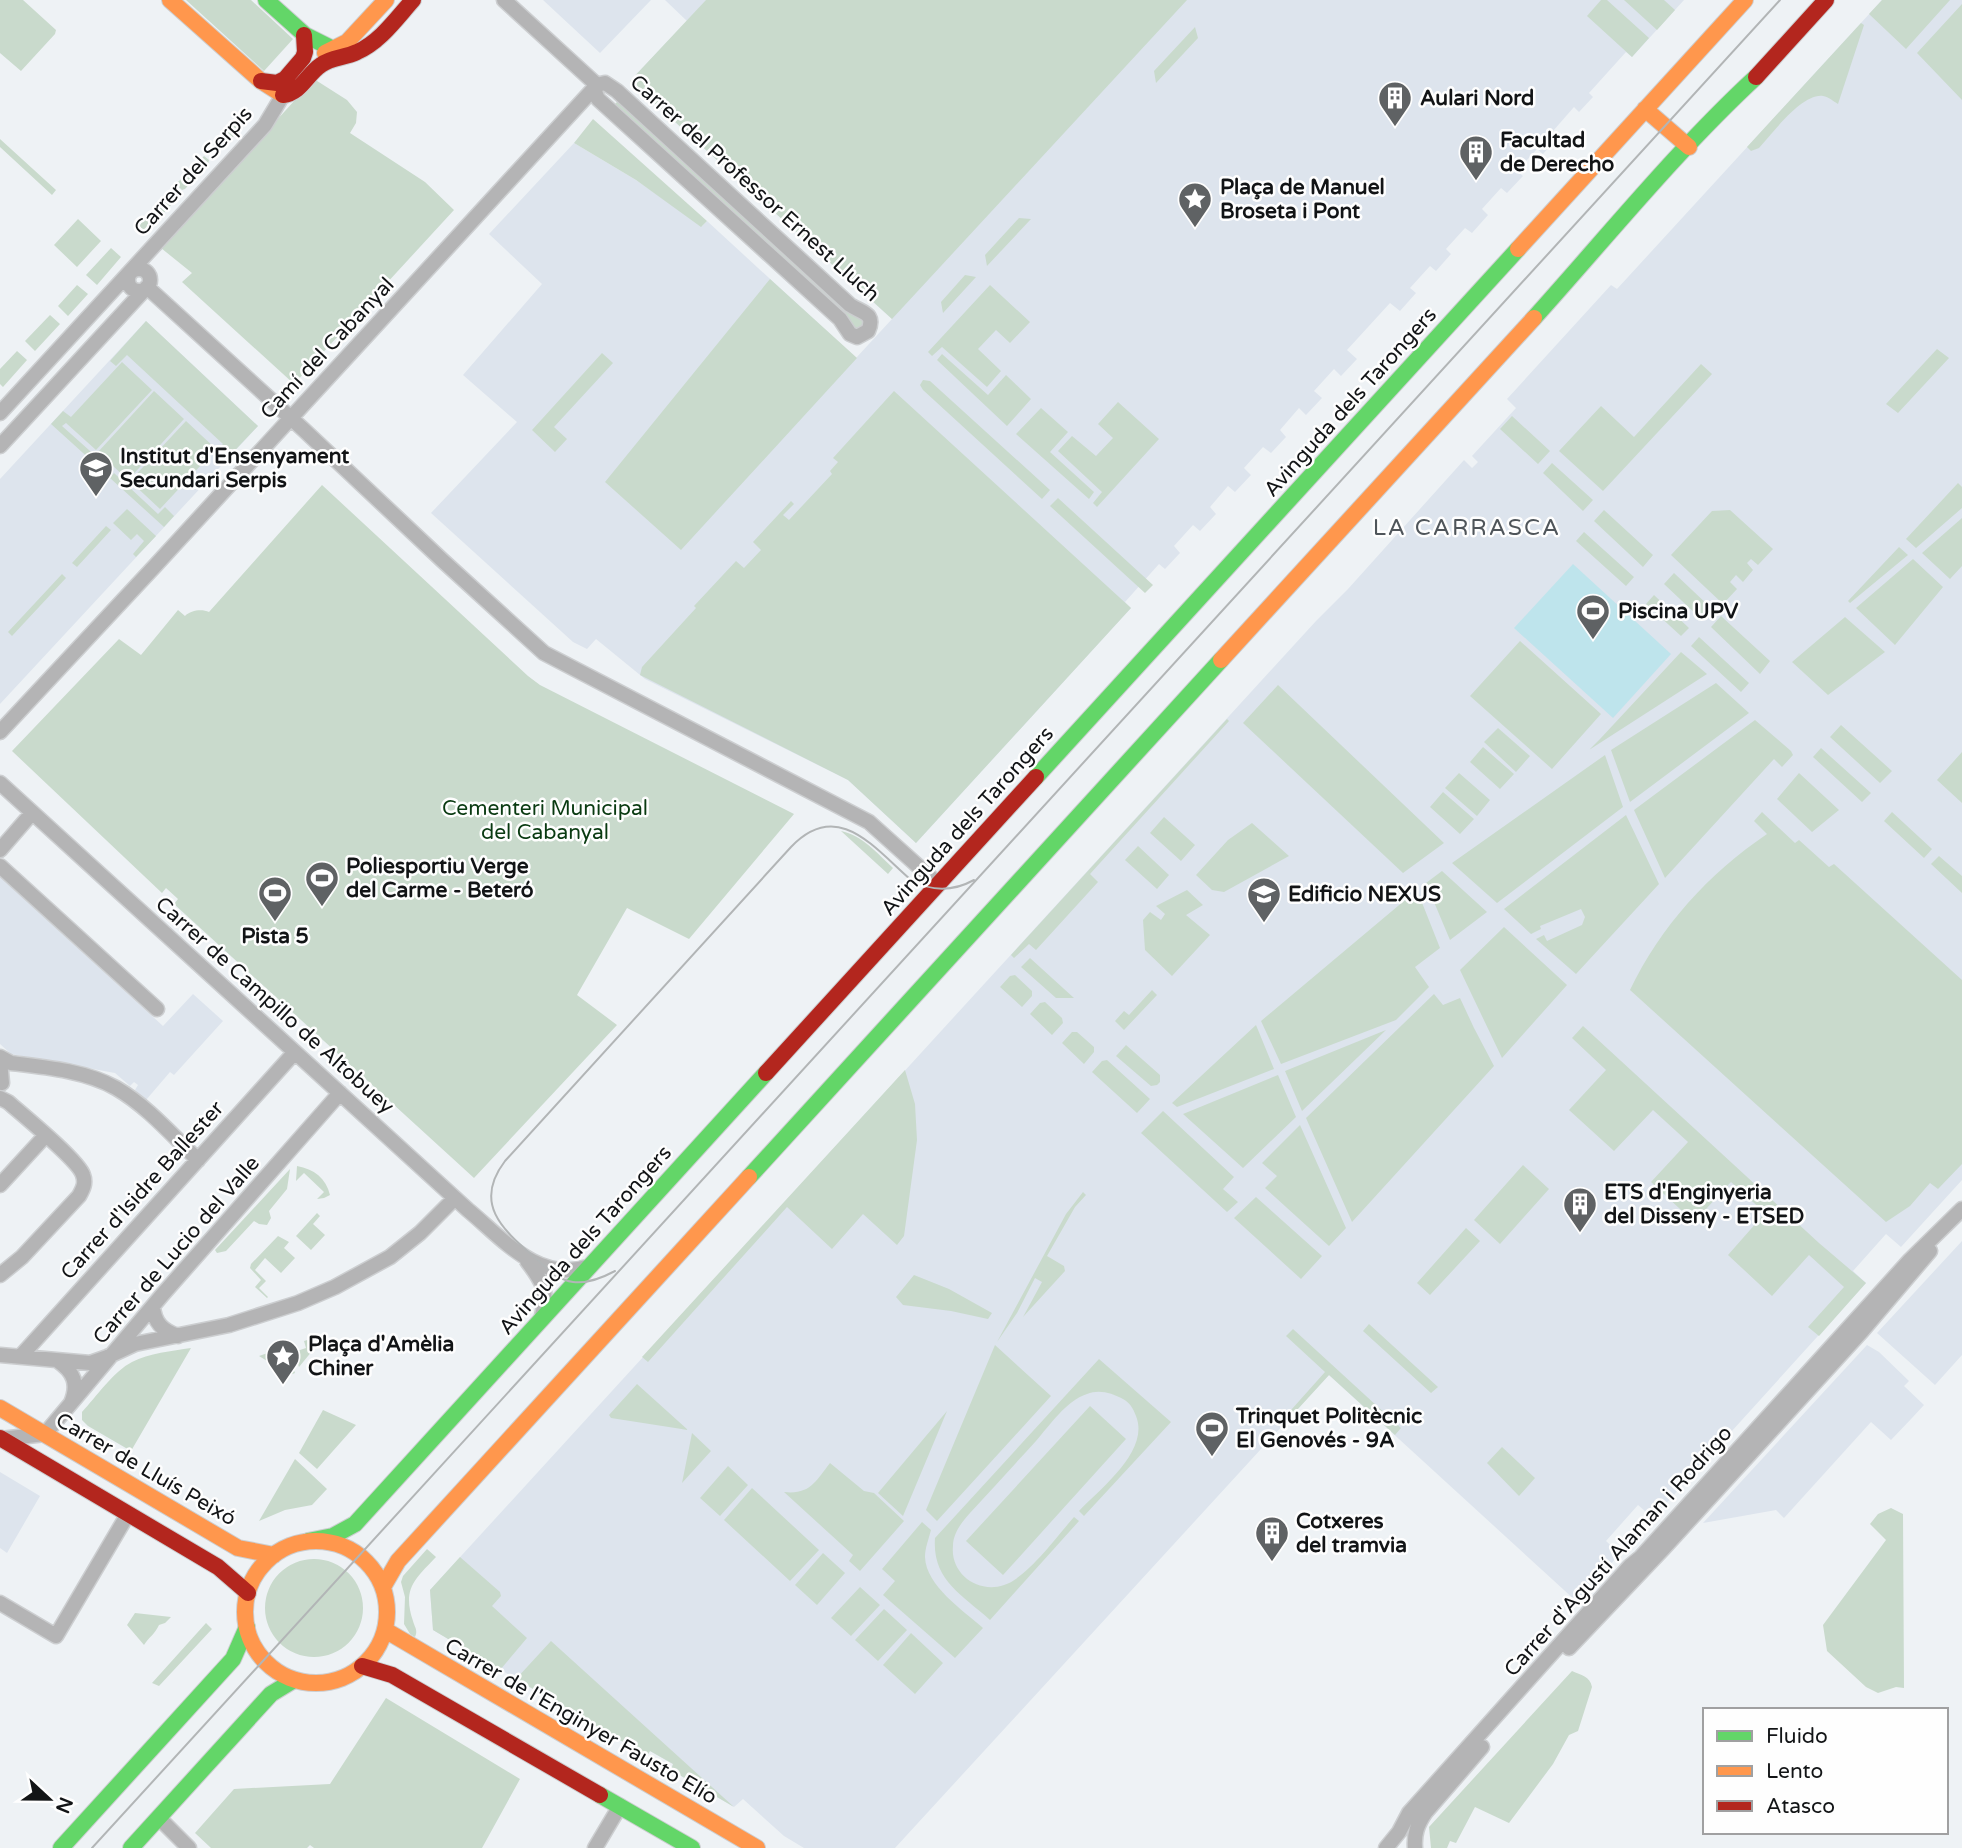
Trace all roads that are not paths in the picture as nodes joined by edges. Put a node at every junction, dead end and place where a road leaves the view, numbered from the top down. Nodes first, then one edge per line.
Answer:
1 (170, 0) edge
2 (266, 0) edge
3 (386, 0) edge
4 (412, 0) edge
5 (504, 0) edge
6 (1745, 0) edge
7 (1826, 0) edge
8 (304, 36) junction
9 (332, 49) junction
10 (261, 81) junction
11 (597, 85) junction
12 (283, 95) junction
13 (1645, 109) junction
14 (271, 115) junction
15 (1689, 147) junction
16 (131, 272) junction
17 (147, 287) junction
18 (0, 413) edge
19 (291, 418) junction
20 (0, 446) edge
21 (0, 732) edge
22 (0, 783) edge
23 (32, 813) junction
24 (0, 850) edge
25 (0, 866) edge
26 (938, 884) junction
27 (156, 1009) dead end
28 (295, 1052) junction
29 (2, 1070) edge
30 (340, 1093) junction
31 (0, 1098) edge
32 (46, 1135) junction
33 (198, 1160) junction
34 (0, 1185) edge
35 (455, 1198) junction
36 (1960, 1211) edge
37 (524, 1257) junction
38 (587, 1267) junction
39 (0, 1275) edge
40 (1888, 1286) junction
41 (153, 1306) junction
42 (542, 1318) junction
43 (178, 1336) junction
44 (115, 1353) junction
45 (0, 1355) edge
46 (20, 1357) junction
47 (57, 1360) junction
48 (0, 1408) edge
49 (66, 1410) junction
50 (45, 1434) junction
51 (0, 1438) edge
52 (1762, 1440) junction
53 (128, 1514) junction
54 (309, 1541) junction
55 (274, 1555) junction
56 (383, 1587) junction
57 (248, 1593) junction
58 (0, 1603) edge
59 (247, 1627) junction
60 (385, 1630) junction
61 (362, 1666) junction
62 (294, 1680) junction
63 (620, 1806) junction
64 (159, 1818) junction
65 (61, 1848) edge
66 (131, 1848) edge
67 (189, 1848) edge
68 (595, 1848) edge
69 (692, 1848) edge
70 (757, 1848) edge
71 (1385, 1848) edge
72 (1415, 1848) edge

1 - 10 main road
2 - 8 main road
3 - 9 main road, Carrer del Serpis
4 - 12 main road, Carrer del Serpis
5 - 11 street, Carrer del Professor Ernest Lluch
6 - 13 main road, Avinguda dels Tarongers
7 - 15 main road
8 - 9 main road
8 - 10 main road
9 - 12 main road, Carrer del Serpis
10 - 12 main road
10 - 14 street
11 - 11 street, Carrer del Professor Ernest Lluch
11 - 19 street, Camí del Cabanyal
12 - 14 street, Carrer del Serpis
13 - 15 main road
13 - 26 main road, Avinguda dels Tarongers
14 - 16 street, Carrer del Serpis
15 - 56 main road
16 - 17 street
16 - 18 street, Carrer del Serpis
17 - 19 street
17 - 20 street
19 - 21 street, Camí del Cabanyal
19 - 26 street
22 - 23 street, Carrer de Campillo de Altobuey
23 - 24 street
23 - 28 street, Carrer de Campillo de Altobuey
25 - 27 street
26 - 38 main road, Avinguda dels Tarongers
28 - 30 street, Carrer de Campillo de Altobuey
28 - 33 street, Carrer d'Isidre Ballester
29 - 33 street
30 - 35 street, Carrer de Campillo de Altobuey
30 - 41 street, Carrer de Lucio del Valle
31 - 32 street
32 - 34 street
32 - 39 street
33 - 46 street, Carrer d'Isidre Ballester
35 - 37 street, Carrer de Campillo de Altobuey
35 - 43 street
36 - 40 street, Carrer d'Agustí Alaman i Rodrigo
36 - 52 street, Carrer d'Agustí Alaman i Rodrigo
37 - 38 street, Carrer de Campillo de Altobuey
37 - 42 street, Carrer de Campillo de Altobuey
38 - 42 main road, Avinguda dels Tarongers
40 - 52 street, Carrer d'Agustí Alaman i Rodrigo
40 - 71 street, Carrer d'Agustí Alaman i Rodrigo
41 - 43 street
41 - 44 street, Carrer de Lucio del Valle
42 - 54 main road, Avinguda dels Tarongers
43 - 44 street
44 - 47 street
44 - 49 street, Carrer de Lucio del Valle
45 - 46 street
46 - 47 street
47 - 49 street
48 - 50 main road, Carrer de Lluís Peixó
49 - 50 street, Carrer de Lucio del Valle
50 - 51 street
50 - 55 main road, Carrer de Lluís Peixó
51 - 53 main road
52 - 72 street, Carrer d'Agustí Alaman i Rodrigo
53 - 57 main road
53 - 58 street
54 - 55 main road
54 - 56 main road
55 - 57 main road
56 - 60 main road
57 - 59 main road
59 - 62 main road
59 - 65 main road
60 - 61 main road
60 - 70 main road, Carrer de l'Enginyer Fausto Elío
61 - 62 main road
61 - 63 main road
62 - 64 main road
63 - 68 street
63 - 69 main road
64 - 66 main road
64 - 67 street

